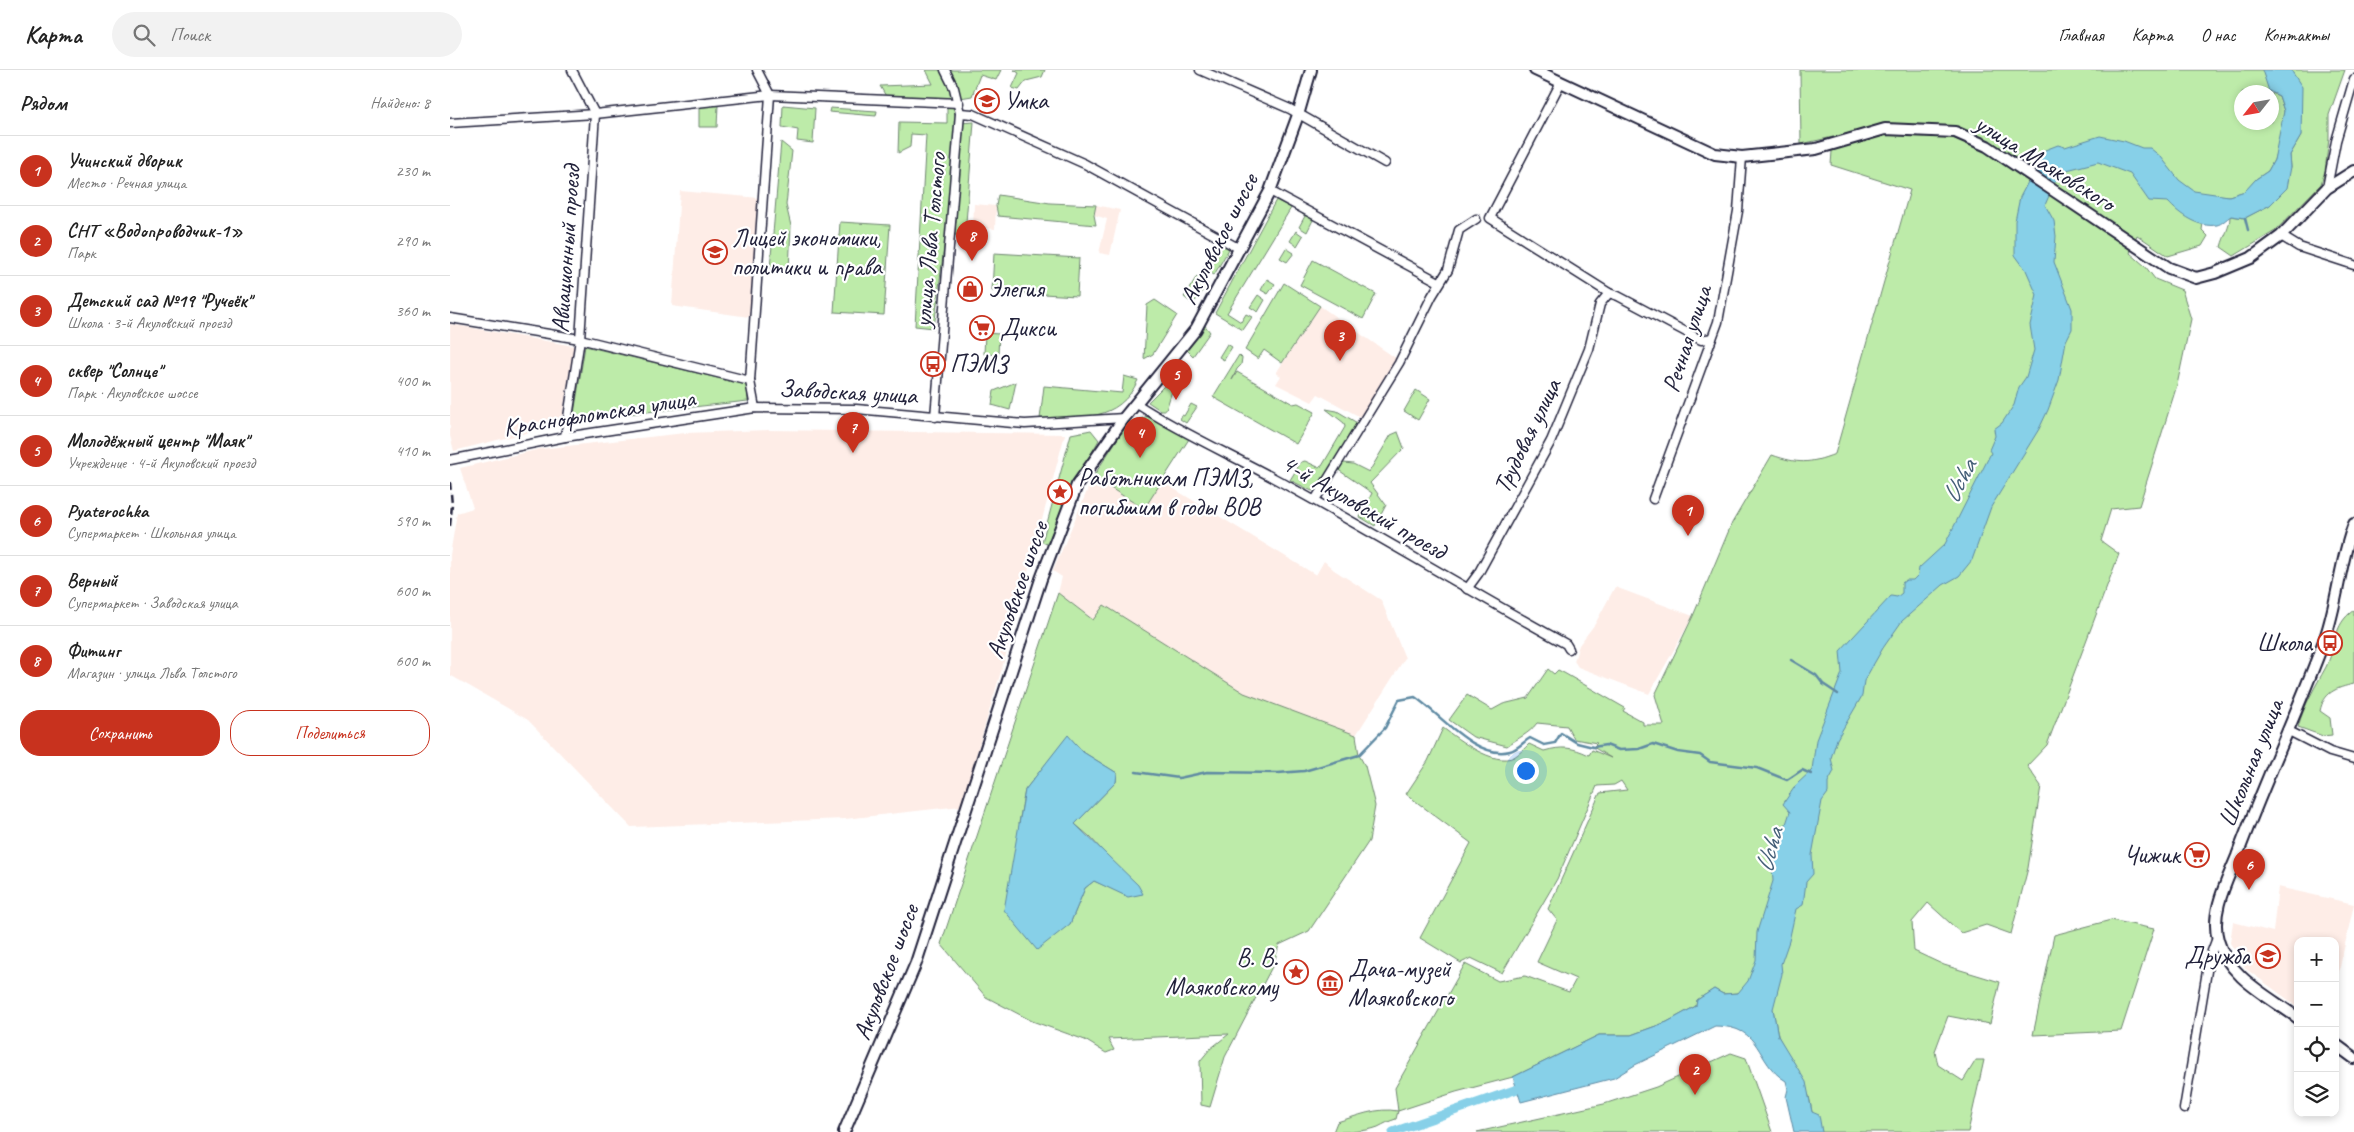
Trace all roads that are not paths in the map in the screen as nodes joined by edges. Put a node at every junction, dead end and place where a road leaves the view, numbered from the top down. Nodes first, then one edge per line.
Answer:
1 (572, 70) edge
2 (757, 70) edge
3 (945, 70) edge
4 (1200, 70) edge
5 (1311, 70) edge
6 (1535, 70) edge
7 (2354, 79) edge
8 (1561, 82) junction
9 (770, 95) junction
10 (959, 103) junction
11 (960, 113) junction
12 (596, 114) junction
13 (1298, 115) junction
14 (450, 123) edge
15 (1742, 156) junction
16 (1385, 163) dead end
17 (2354, 171) edge
18 (2327, 188) junction
19 (1270, 191) junction
20 (1476, 219) dead end
21 (2281, 236) junction
22 (1240, 248) junction
23 (2354, 265) edge
24 (1439, 282) junction
25 (1609, 293) junction
26 (450, 318) edge
27 (1712, 338) junction
28 (580, 339) junction
29 (750, 381) junction
30 (1137, 404) junction
31 (756, 408) junction
32 (935, 417) junction
33 (1124, 418) junction
34 (565, 436) junction
35 (450, 460) edge
36 (1653, 499) dead end
37 (1315, 500) junction
38 (2354, 524) edge
39 (1467, 589) junction
40 (1569, 649) dead end
41 (2288, 730) junction
42 (2354, 759) edge
43 (2217, 938) junction
44 (2294, 1015) edge
45 (2339, 1047) edge
46 (2354, 1058) edge
47 (2184, 1109) dead end
48 (844, 1132) edge

1 - 12 street
2 - 9 street
3 - 10 street, улица Льва Толстого
4 - 13 street
5 - 13 street, Акуловское шоссе
6 - 8 street, улица Маяковского
7 - 18 street
8 - 15 street, улица Маяковского
8 - 25 street
9 - 10 street
9 - 12 street
9 - 29 street
10 - 11 street, улица Льва Толстого
11 - 22 street
11 - 32 street, улица Льва Толстого
12 - 14 street
12 - 28 street, Авиационный проезд
13 - 16 street
13 - 19 street, Акуловское шоссе
15 - 21 street, улица Маяковского
15 - 27 street, Речная улица
17 - 18 street, улица Маяковского
18 - 21 street, улица Маяковского
19 - 22 street, Акуловское шоссе
19 - 24 street
20 - 24 street
21 - 23 street
22 - 30 street, Акуловское шоссе
24 - 37 street
25 - 27 street
25 - 39 street, Трудовая улица
26 - 28 street, Заводская улица
27 - 36 street, Речная улица
28 - 29 street, Заводская улица
28 - 34 street, Авиационный проезд
29 - 31 street, Заводская улица
30 - 33 street, Акуловское шоссе
30 - 37 street, 4-й Акуловский проезд
31 - 32 street, Заводская улица
31 - 34 street, Краснофлотская улица
32 - 33 street, Заводская улица
33 - 48 street, Акуловское шоссе
34 - 35 street, Краснофлотская улица
37 - 39 street, 4-й Акуловский проезд
38 - 41 street, Школьная улица
39 - 40 street, 4-й Акуловский проезд
41 - 42 street
41 - 43 street, Школьная улица
43 - 44 street
43 - 47 street, Школьная улица
45 - 46 street

